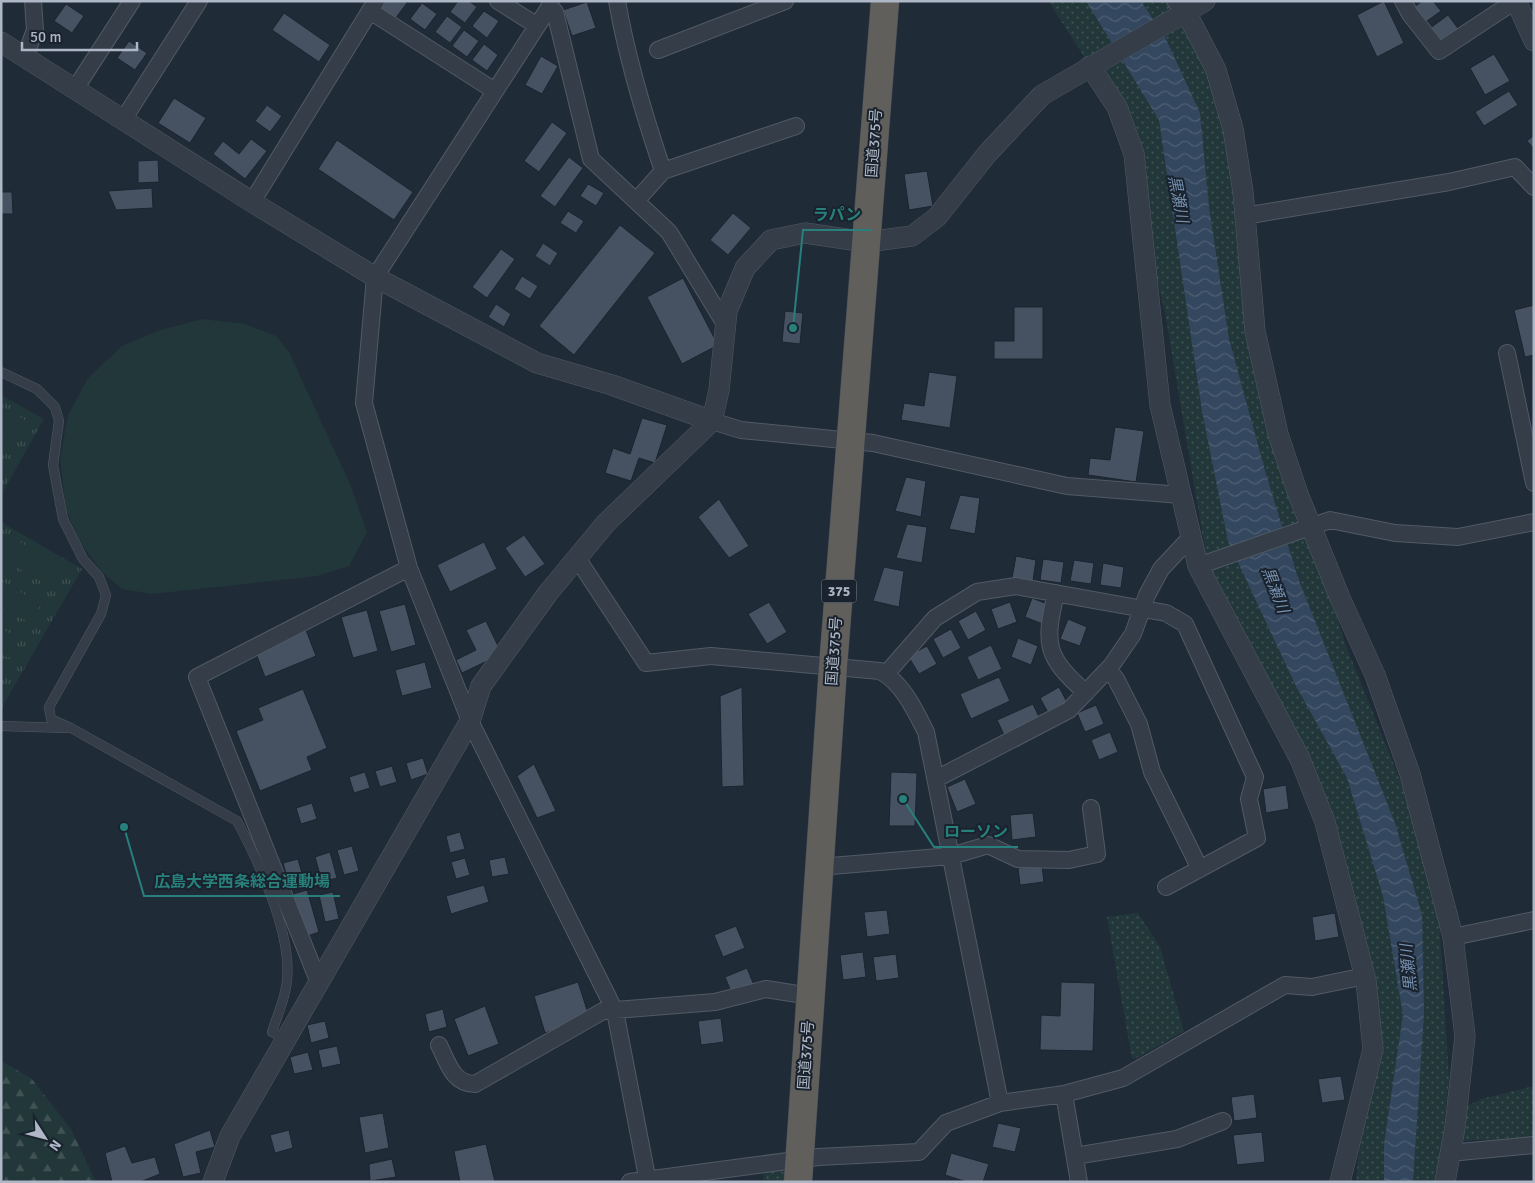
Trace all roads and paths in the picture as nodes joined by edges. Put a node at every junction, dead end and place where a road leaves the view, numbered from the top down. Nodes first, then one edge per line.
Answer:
1 (32, 1) edge
2 (132, 1) edge
3 (198, 1) edge
4 (498, 1) edge
5 (617, 1) edge
6 (785, 1) edge
7 (885, 1) edge
8 (1205, 1) edge
9 (1403, 1) edge
10 (1516, 1) edge
11 (550, 3) edge
12 (373, 6) edge
13 (1180, 7) edge
14 (536, 25) junction
15 (1, 42) edge
16 (1534, 42) edge
17 (658, 50) dead end
18 (25, 57) junction
19 (1090, 66) junction
20 (75, 89) junction
21 (495, 91) junction
22 (123, 120) junction
23 (796, 126) dead end
24 (663, 171) junction
25 (1534, 187) edge
26 (636, 201) junction
27 (252, 202) junction
28 (1244, 216) junction
29 (866, 242) junction
30 (375, 277) junction
31 (725, 324) junction
32 (1507, 353) dead end
33 (1, 372) edge
34 (712, 421) junction
35 (852, 439) junction
36 (1534, 483) edge
37 (1181, 495) junction
38 (1534, 522) edge
39 (1309, 528) junction
40 (1191, 537) junction
41 (577, 558) junction
42 (1203, 564) junction
43 (409, 568) junction
44 (1056, 593) junction
45 (1142, 608) junction
46 (833, 667) junction
47 (1108, 669) junction
48 (886, 674) junction
49 (1086, 692) junction
50 (470, 721) junction
51 (1, 726) edge
52 (71, 728) junction
53 (936, 779) junction
54 (1091, 808) dead end
55 (951, 856) junction
56 (819, 867) junction
57 (1200, 869) junction
58 (1166, 887) dead end
59 (1534, 920) edge
60 (1453, 937) junction
61 (1365, 976) junction
62 (319, 983) junction
63 (810, 996) junction
64 (615, 1011) junction
65 (286, 1039) junction
66 (439, 1045) dead end
67 (1064, 1094) junction
68 (1000, 1102) junction
69 (1223, 1121) dead end
70 (1534, 1145) edge
71 (1449, 1153) junction
72 (1075, 1156) junction
73 (799, 1171) edge
74 (647, 1181) edge
75 (213, 1182) edge
76 (630, 1182) edge
77 (1079, 1182) edge
78 (1340, 1182) edge
79 (1445, 1182) edge

1 - 18 street
2 - 20 street
3 - 22 street
4 - 14 street
5 - 24 street
6 - 17 street
7 - 29 highway, 国道375号 / 375
8 - 13 street
9 - 10 street
10 - 16 street
11 - 14 street
11 - 26 street
12 - 21 street
12 - 27 street
13 - 19 street
13 - 28 street
14 - 21 street
15 - 18 street
18 - 20 street
19 - 29 street
19 - 37 street
20 - 22 street
21 - 30 street
22 - 27 street
23 - 24 street
24 - 26 street
25 - 28 street
26 - 31 street
27 - 30 street
28 - 39 street
29 - 31 street
29 - 35 highway, 国道375号 / 375
30 - 34 street
30 - 43 street
31 - 34 street
32 - 36 street
33 - 52 lane
34 - 35 street
34 - 41 street
35 - 37 street
35 - 46 highway, 国道375号 / 375
37 - 40 street
38 - 39 street
39 - 42 street
39 - 60 street
40 - 42 street
40 - 45 street
41 - 46 street
41 - 50 street
42 - 61 street
43 - 50 street
43 - 62 street
44 - 45 street
44 - 48 street
44 - 49 street
45 - 47 street
45 - 57 street
46 - 48 street
46 - 56 highway, 国道375号 / 375
47 - 49 street
47 - 57 street
48 - 53 street
49 - 53 street
50 - 62 street
50 - 64 street
51 - 52 lane
52 - 65 lane
53 - 55 street
54 - 55 street
55 - 56 street
55 - 68 street
56 - 63 highway, 国道375号 / 375
57 - 58 street
59 - 60 street
60 - 71 street
61 - 67 street
61 - 78 street
62 - 65 street
63 - 64 street
63 - 73 highway, 国道375号 / 375
64 - 66 street
64 - 74 street
65 - 75 street
67 - 68 street
67 - 72 street
68 - 73 street
69 - 72 street
70 - 71 street
71 - 79 street
72 - 77 street
73 - 74 street
74 - 76 street

